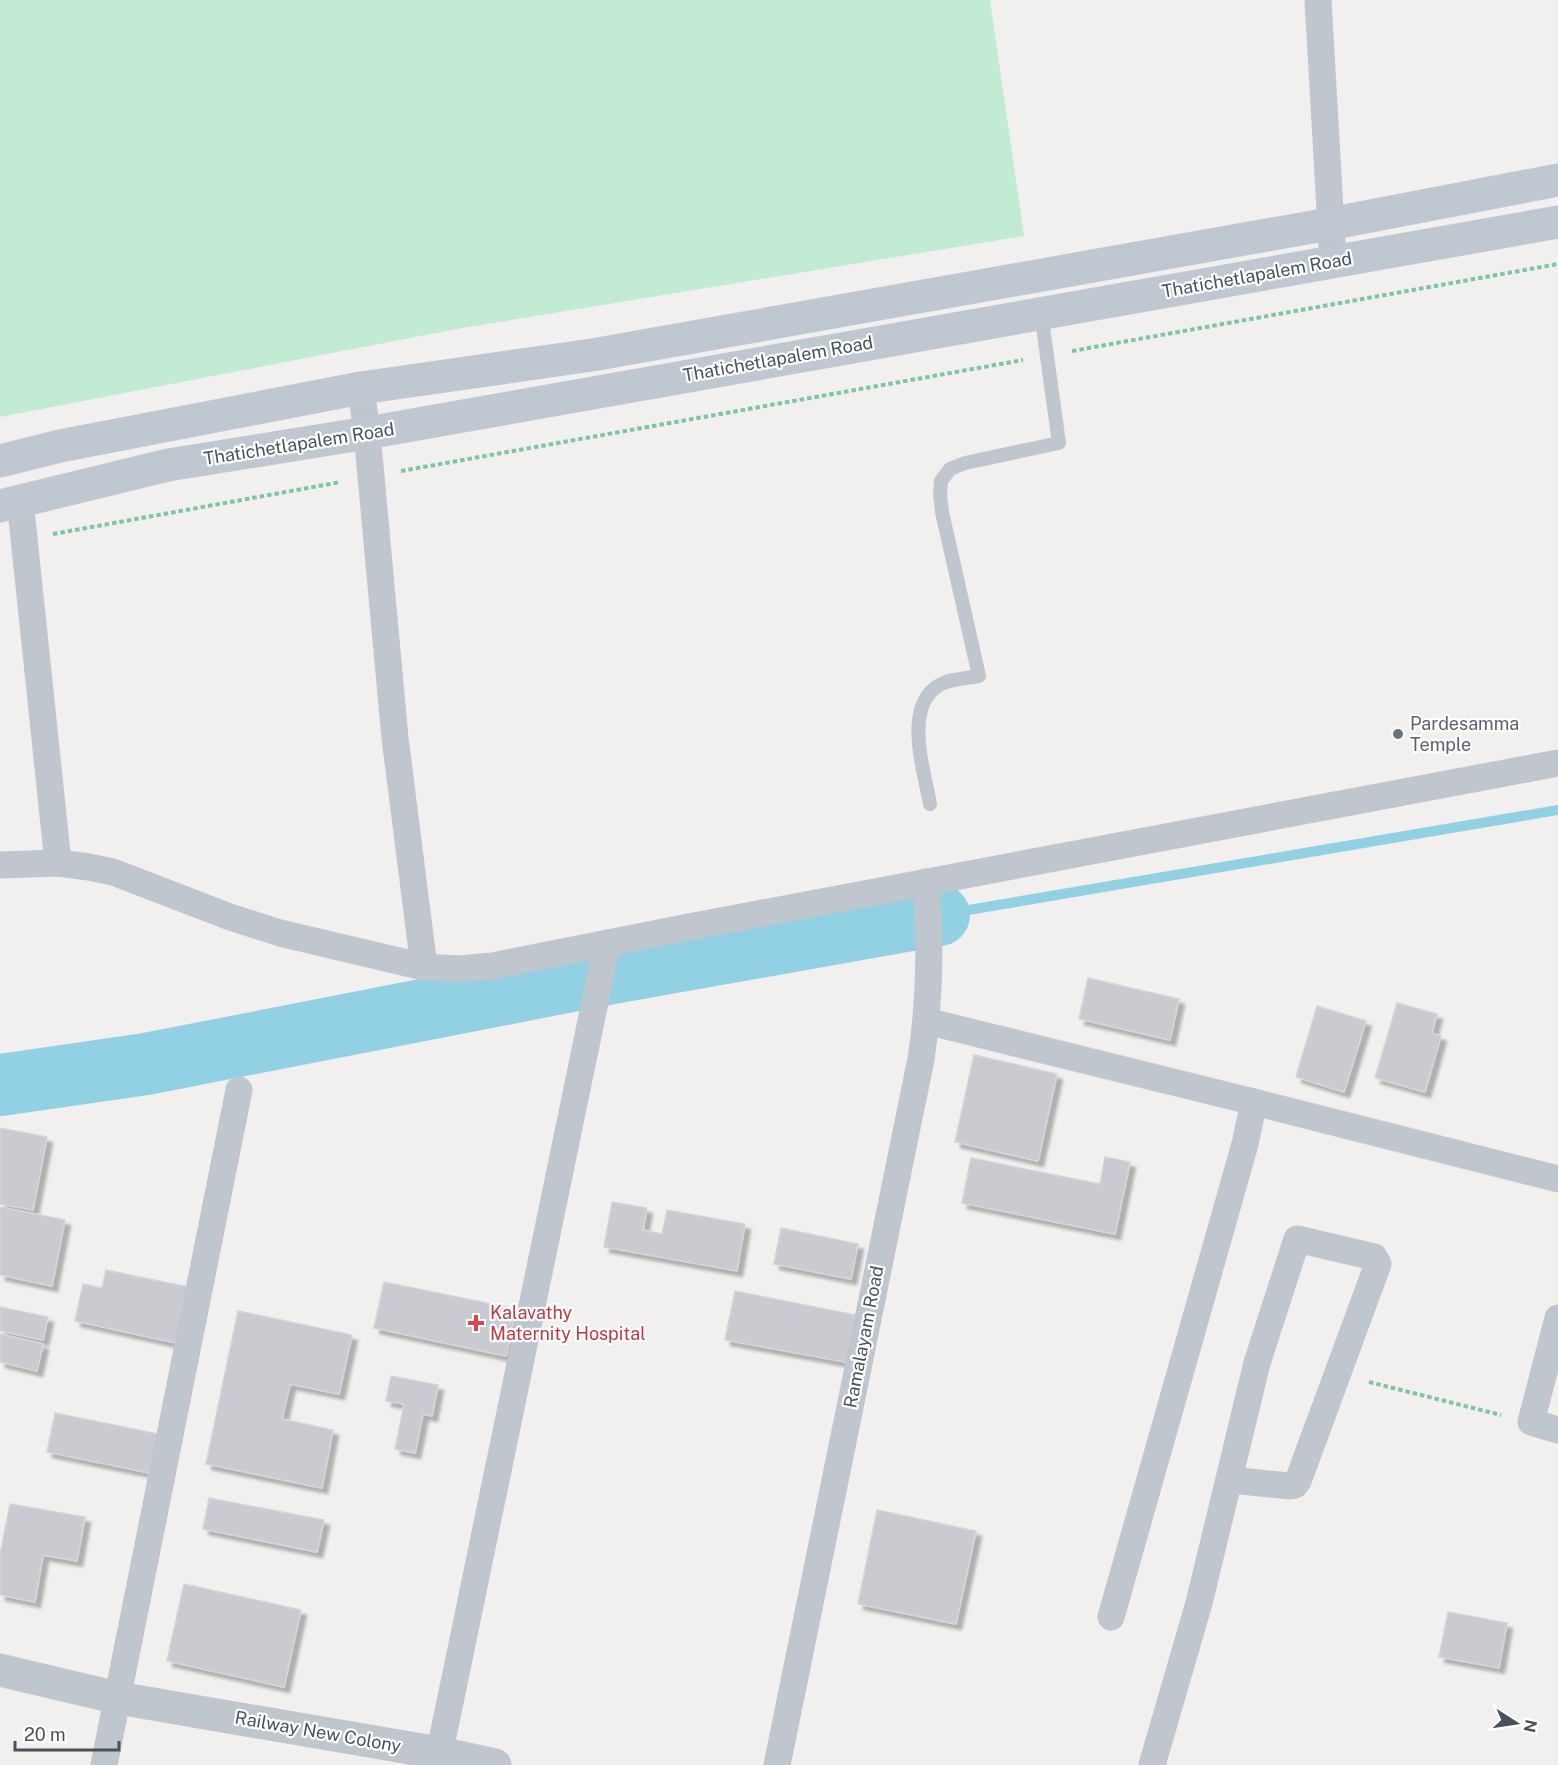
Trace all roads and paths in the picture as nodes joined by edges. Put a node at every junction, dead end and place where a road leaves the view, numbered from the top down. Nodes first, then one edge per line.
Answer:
1 (1318, 0) edge
2 (1558, 180) edge
3 (1558, 222) edge
4 (1329, 224) junction
5 (1333, 262) junction
6 (1558, 264) edge
7 (1041, 313) junction
8 (1047, 356) junction
9 (361, 388) junction
10 (368, 433) junction
11 (0, 461) edge
12 (371, 477) junction
13 (10, 503) edge
14 (24, 542) junction
15 (1558, 763) edge
16 (930, 804) dead end
17 (58, 863) junction
18 (0, 866) edge
19 (928, 906) junction
20 (607, 944) junction
21 (424, 967) junction
22 (926, 1020) junction
23 (239, 1090) dead end
24 (1254, 1102) junction
25 (1558, 1179) edge
26 (1558, 1317) edge
27 (1336, 1375) junction
28 (1531, 1422) junction
29 (1558, 1430) edge
30 (1230, 1480) junction
31 (1111, 1617) dead end
32 (0, 1670) edge
33 (118, 1698) junction
34 (438, 1759) edge
35 (104, 1765) edge
36 (495, 1765) edge
37 (777, 1765) edge
38 (1152, 1765) edge

1 - 4 street
2 - 4 main road, Thatichetlapalem Road
3 - 5 main road, Thatichetlapalem Road
4 - 5 street
4 - 9 main road, Thatichetlapalem Road
5 - 7 main road, Thatichetlapalem Road
6 - 8 path
7 - 8 lane
7 - 10 main road, Thatichetlapalem Road
8 - 12 path
8 - 16 lane
9 - 10 street
9 - 11 main road, Thatichetlapalem Road
10 - 12 street
10 - 13 main road, Thatichetlapalem Road
12 - 14 path
12 - 21 street
13 - 14 street
14 - 17 street
15 - 19 street
17 - 18 street
17 - 21 street
19 - 20 street
19 - 22 street, Ramalayam Road
20 - 21 street
20 - 34 street
22 - 24 street
22 - 37 street, Ramalayam Road
23 - 33 street
24 - 25 street
24 - 31 street
26 - 28 street
27 - 28 path
27 - 30 street
27 - 30 street
28 - 29 street
30 - 38 street
32 - 33 street, Railway New Colony
33 - 34 street, Railway New Colony
33 - 35 street
34 - 36 street, Railway New Colony

